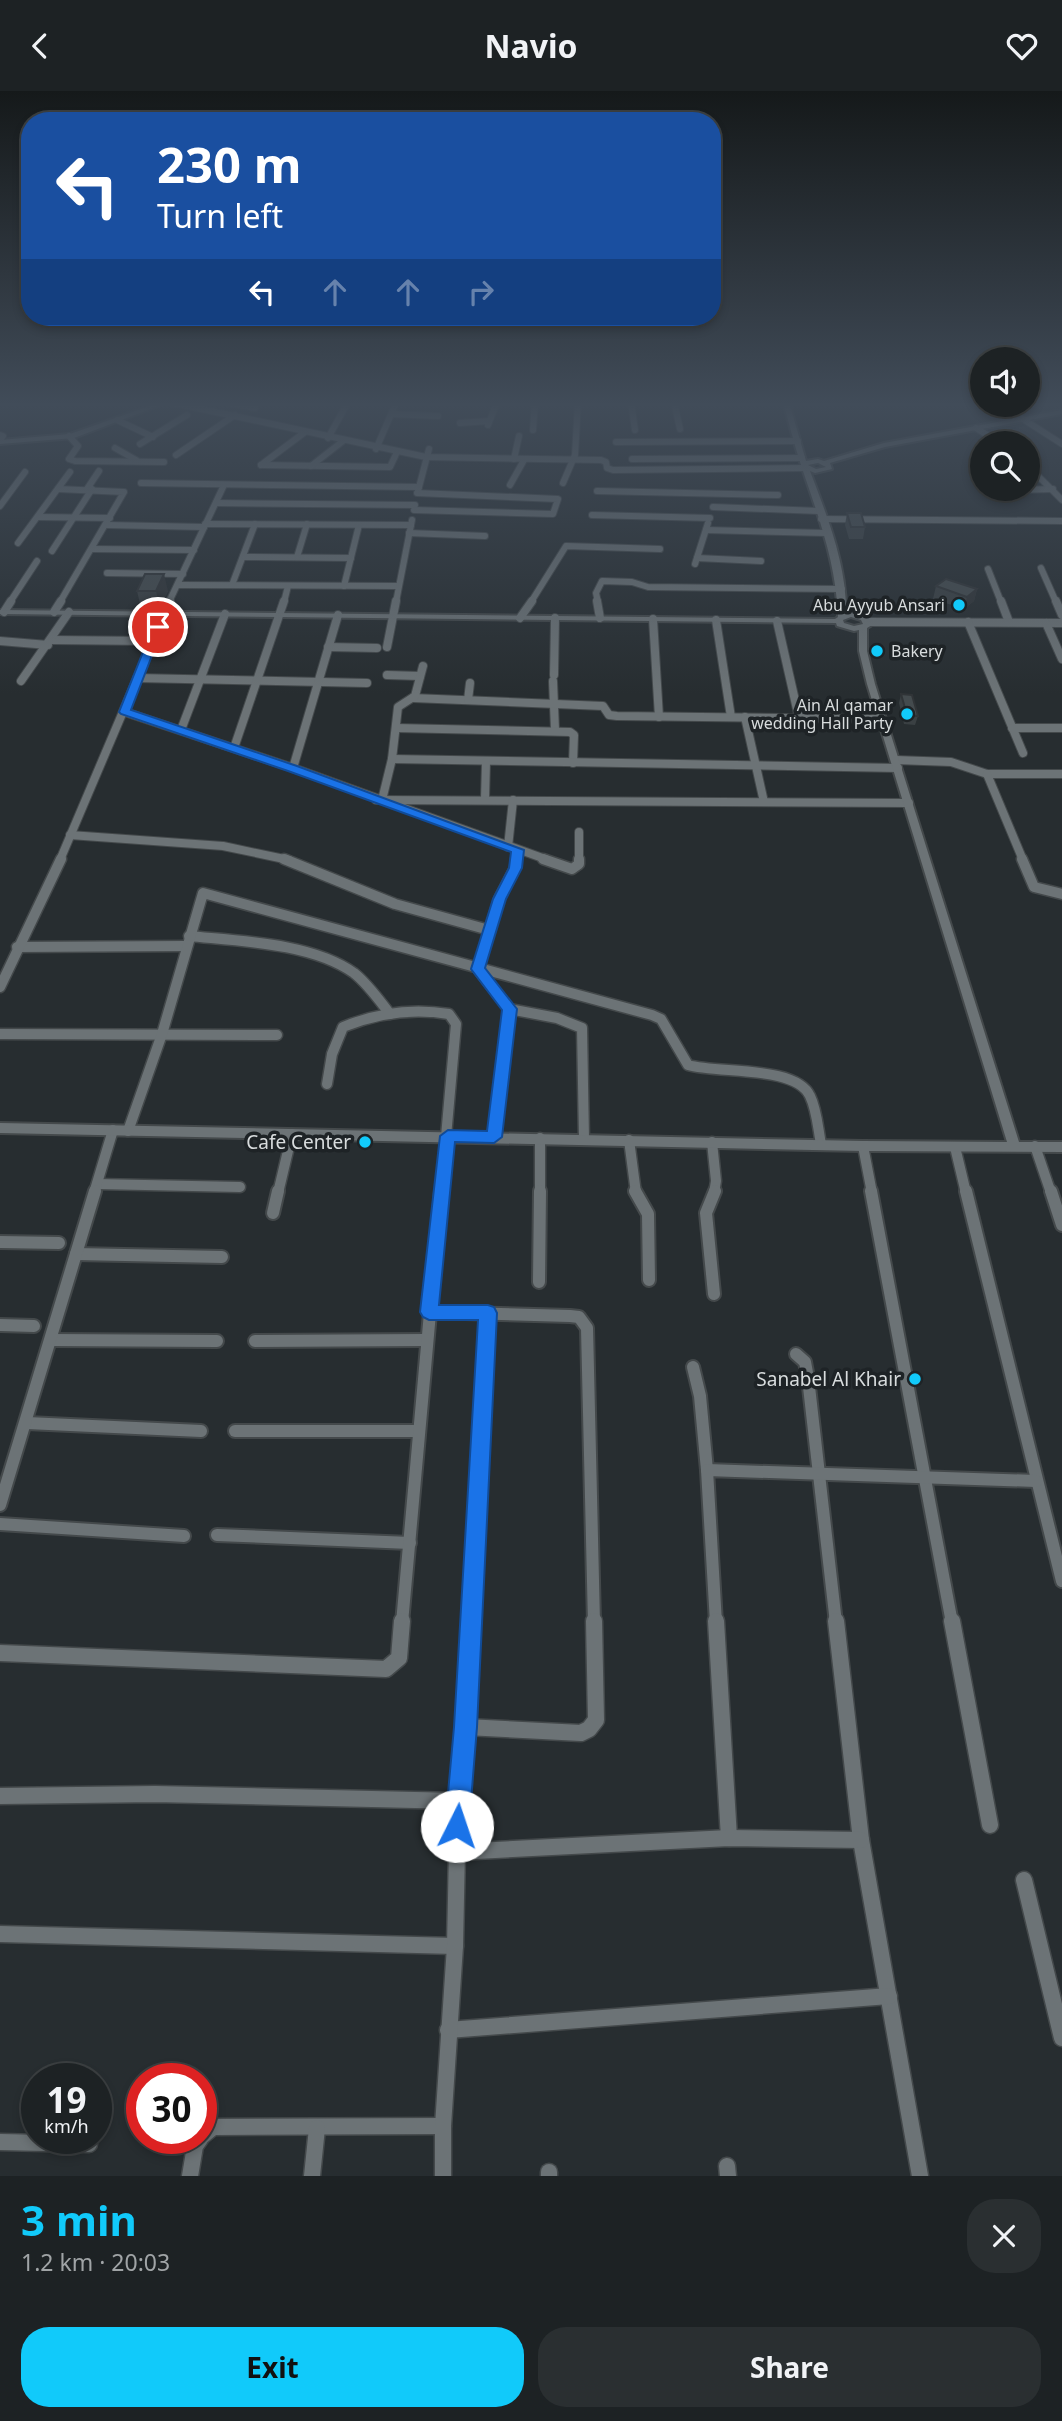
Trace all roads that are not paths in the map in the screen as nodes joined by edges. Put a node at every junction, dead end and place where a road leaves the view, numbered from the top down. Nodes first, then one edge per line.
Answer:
1 (51, 499) edge
2 (84, 499) edge
3 (120, 499) edge
4 (218, 499) edge
5 (310, 499) edge
6 (416, 499) edge
7 (558, 499) edge
8 (714, 499) edge
9 (817, 499) edge
10 (216, 503) junction
11 (309, 504) junction
12 (713, 507) junction
13 (414, 508) junction
14 (592, 515) dead end
15 (820, 515) junction
16 (38, 517) junction
17 (74, 518) junction
18 (710, 518) junction
19 (1062, 521) edge
20 (109, 522) junction
21 (255, 524) junction
22 (307, 524) junction
23 (205, 525) junction
24 (359, 525) junction
25 (410, 529) junction
26 (706, 530) junction
27 (827, 533) junction
28 (485, 536) dead end
29 (18, 543) dead end
30 (92, 549) junction
31 (660, 549) dead end
32 (194, 550) junction
33 (52, 551) dead end
34 (243, 557) junction
35 (298, 558) junction
36 (351, 558) junction
37 (37, 561) dead end
38 (761, 561) dead end
39 (1041, 568) dead end
40 (988, 569) dead end
41 (107, 573) dead end
42 (183, 574) junction
43 (178, 585) junction
44 (232, 585) junction
45 (288, 586) junction
46 (344, 586) junction
47 (397, 586) junction
48 (843, 593) junction
49 (2, 612) edge
50 (54, 612) junction
51 (69, 612) junction
52 (164, 614) junction
53 (225, 614) junction
54 (281, 614) junction
55 (338, 615) junction
56 (1062, 615) edge
57 (859, 616) junction
58 (392, 617) junction
59 (520, 618) junction
60 (555, 618) junction
61 (600, 618) junction
62 (653, 619) junction
63 (840, 619) junction
64 (716, 620) junction
65 (777, 621) junction
66 (968, 622) junction
67 (1009, 622) junction
68 (1045, 623) junction
69 (1062, 623) edge
70 (866, 625) junction
71 (848, 628) junction
72 (0, 641) edge
73 (153, 641) junction
74 (49, 642) junction
75 (328, 647) junction
76 (387, 647) dead end
77 (377, 648) dead end
78 (863, 651) junction
79 (1062, 659) edge
80 (423, 666) dead end
81 (387, 675) dead end
82 (420, 676) junction
83 (137, 678) junction
84 (200, 678) junction
85 (259, 679) junction
86 (318, 680) junction
87 (22, 681) dead end
88 (367, 683) dead end
89 (470, 683) dead end
90 (413, 698) junction
91 (468, 700) junction
92 (553, 703) junction
93 (125, 712) junction
94 (659, 717) junction
95 (731, 717) junction
96 (745, 717) junction
97 (799, 718) junction
98 (882, 719) junction
99 (396, 728) junction
100 (1012, 728) junction
101 (1062, 729) edge
102 (181, 730) junction
103 (555, 730) junction
104 (234, 748) junction
105 (1023, 753) dead end
106 (392, 759) junction
107 (486, 762) junction
108 (573, 763) junction
109 (897, 764) junction
110 (756, 766) junction
111 (293, 768) junction
112 (987, 774) junction
113 (1062, 774) edge
114 (485, 799) junction
115 (379, 800) junction
116 (513, 800) junction
117 (764, 802) junction
118 (909, 803) junction
119 (579, 832) dead end
120 (70, 835) junction
121 (512, 849) junction
122 (1062, 894) edge
123 (489, 930) junction
124 (188, 941) junction
125 (17, 947) junction
126 (478, 969) junction
127 (0, 987) edge
128 (509, 1009) junction
129 (390, 1014) junction
130 (0, 1034) edge
131 (162, 1034) junction
132 (276, 1035) dead end
133 (327, 1084) dead end
134 (0, 1128) edge
135 (113, 1130) junction
136 (128, 1131) junction
137 (292, 1134) junction
138 (448, 1136) junction
139 (494, 1137) junction
140 (540, 1138) junction
141 (584, 1139) junction
142 (629, 1140) junction
143 (712, 1142) junction
144 (821, 1144) junction
145 (863, 1146) junction
146 (1014, 1146) junction
147 (1035, 1146) junction
148 (955, 1147) junction
149 (1062, 1147) edge
150 (97, 1184) junction
151 (240, 1187) dead end
152 (273, 1213) dead end
153 (1062, 1225) edge
154 (0, 1242) edge
155 (59, 1243) dead end
156 (76, 1254) junction
157 (222, 1257) dead end
158 (649, 1280) dead end
159 (539, 1282) dead end
160 (714, 1294) dead end
161 (429, 1312) junction
162 (488, 1313) junction
163 (0, 1325) edge
164 (34, 1326) dead end
165 (426, 1340) junction
166 (51, 1341) junction
167 (217, 1341) dead end
168 (255, 1341) dead end
169 (796, 1354) dead end
170 (693, 1367) dead end
171 (27, 1423) junction
172 (201, 1431) dead end
173 (235, 1431) dead end
174 (419, 1431) junction
175 (707, 1470) junction
176 (818, 1474) junction
177 (924, 1477) junction
178 (1036, 1481) junction
179 (0, 1505) edge
180 (0, 1524) edge
181 (217, 1535) dead end
182 (184, 1537) dead end
183 (410, 1543) junction
184 (1062, 1581) edge
185 (0, 1653) edge
186 (466, 1727) junction
187 (0, 1796) edge
188 (458, 1801) junction
189 (990, 1825) dead end
190 (730, 1838) junction
191 (861, 1840) junction
192 (456, 1852) junction
193 (1024, 1880) dead end
194 (0, 1934) edge
195 (455, 1946) junction
196 (889, 1996) junction
197 (448, 2030) junction
198 (1062, 2038) edge
199 (443, 2126) junction
200 (217, 2127) edge
201 (317, 2128) junction
202 (0, 2142) edge
203 (21, 2142) edge
204 (194, 2154) edge
205 (190, 2176) edge
206 (312, 2176) edge
207 (443, 2176) edge
208 (920, 2176) edge

1 - 16 street
2 - 17 street
3 - 20 street
4 - 10 street
5 - 11 street
6 - 13 street
7 - 13 street
8 - 12 street
9 - 15 street
10 - 11 street
10 - 23 street
11 - 13 street
12 - 15 street
12 - 18 street
13 - 25 street
14 - 18 street
15 - 19 street
15 - 27 street
16 - 17 street
16 - 29 street
17 - 20 street
17 - 33 street
18 - 26 street
20 - 23 street
20 - 30 street
21 - 22 street
21 - 23 street
21 - 34 street
22 - 24 street
22 - 35 street
23 - 32 street
24 - 25 street
24 - 36 street
25 - 28 street
25 - 47 street
26 - 27 street
26 - 38 street
27 - 48 street
30 - 32 street
30 - 50 street
31 - 59 street
32 - 42 street
34 - 35 street
34 - 44 street
35 - 36 street
36 - 46 street
37 - 49 street
39 - 56 street
40 - 67 street
41 - 42 street
42 - 43 street
43 - 44 street
43 - 52 street
44 - 45 street
45 - 46 street
45 - 54 street
46 - 47 street
47 - 58 street
48 - 57 street
48 - 61 street
48 - 63 street
49 - 50 street
50 - 51 street
51 - 52 street
51 - 74 street
52 - 53 street
52 - 73 street
53 - 54 street
53 - 84 street
54 - 55 street
54 - 85 street
55 - 58 street
55 - 75 street
57 - 63 street
57 - 70 street
58 - 59 street
58 - 76 street
59 - 60 street
60 - 61 street
60 - 92 street
61 - 62 street
62 - 64 street
62 - 94 street
63 - 65 street
63 - 71 street
64 - 65 street
64 - 95 street
65 - 97 street
66 - 67 street
66 - 70 street
66 - 100 street
67 - 68 street
68 - 69 street
68 - 79 street
70 - 71 street
70 - 78 street
71 - 78 street
72 - 74 street
73 - 74 street
73 - 83 street
74 - 87 street
75 - 77 street
75 - 86 street
78 - 98 street
80 - 82 street
81 - 82 street
82 - 90 street
83 - 84 street
83 - 93 street
84 - 85 street
84 - 102 street
85 - 86 street
85 - 104 street
86 - 88 street
86 - 111 street
89 - 91 street
90 - 91 street
90 - 99 street
91 - 92 street
92 - 94 street
92 - 103 street
93 - 102 street
93 - 120 street
94 - 95 street
95 - 96 street
96 - 97 street
96 - 110 street
97 - 98 street
98 - 109 street
99 - 103 street
99 - 106 street
100 - 101 street
100 - 105 street
102 - 104 street
103 - 108 street
104 - 111 street
106 - 107 street
106 - 115 street
107 - 108 street
107 - 114 street
108 - 110 street
109 - 110 street
109 - 112 street
109 - 118 street
110 - 117 street
111 - 115 street
112 - 113 street
112 - 122 street
114 - 115 street
114 - 116 street
115 - 121 street
116 - 117 street
116 - 121 street
117 - 118 street
118 - 146 street
119 - 121 street
120 - 123 street
120 - 125 street
121 - 123 street
123 - 126 street
124 - 125 street
124 - 126 street
124 - 129 street
124 - 131 street
125 - 127 street
126 - 128 street
126 - 144 street
128 - 139 street
128 - 141 street
129 - 133 street
129 - 138 street
130 - 131 street
131 - 132 street
131 - 136 street
134 - 135 street
135 - 136 street
135 - 150 street
136 - 137 street
137 - 138 street
137 - 152 street
138 - 139 street
138 - 161 street
139 - 140 street
140 - 141 street
140 - 159 street
141 - 142 street
142 - 143 street
142 - 158 street
143 - 144 street
143 - 160 street
144 - 145 street
145 - 148 street
145 - 177 street
146 - 147 street
146 - 148 street
147 - 149 street
147 - 153 street
148 - 178 street
150 - 151 street
150 - 156 street
154 - 155 street
156 - 157 street
156 - 166 street
161 - 162 street
161 - 165 street
162 - 186 street
162 - 186 street
163 - 164 street
165 - 168 street
165 - 174 street
166 - 167 street
166 - 171 street
169 - 176 street
170 - 175 street
171 - 172 street
171 - 179 street
173 - 174 street
174 - 183 street
175 - 176 street
175 - 190 street
176 - 177 street
176 - 191 street
177 - 178 street
177 - 189 street
178 - 184 street
180 - 182 street
181 - 183 street
183 - 185 street
186 - 188 street
187 - 188 street
188 - 192 street
190 - 191 street
190 - 192 street
191 - 196 street
192 - 195 street
193 - 198 street
194 - 195 street
195 - 197 street
196 - 197 street
196 - 208 street
197 - 199 street
199 - 201 street
199 - 207 street
200 - 201 street
201 - 206 street
202 - 203 street
204 - 205 street

